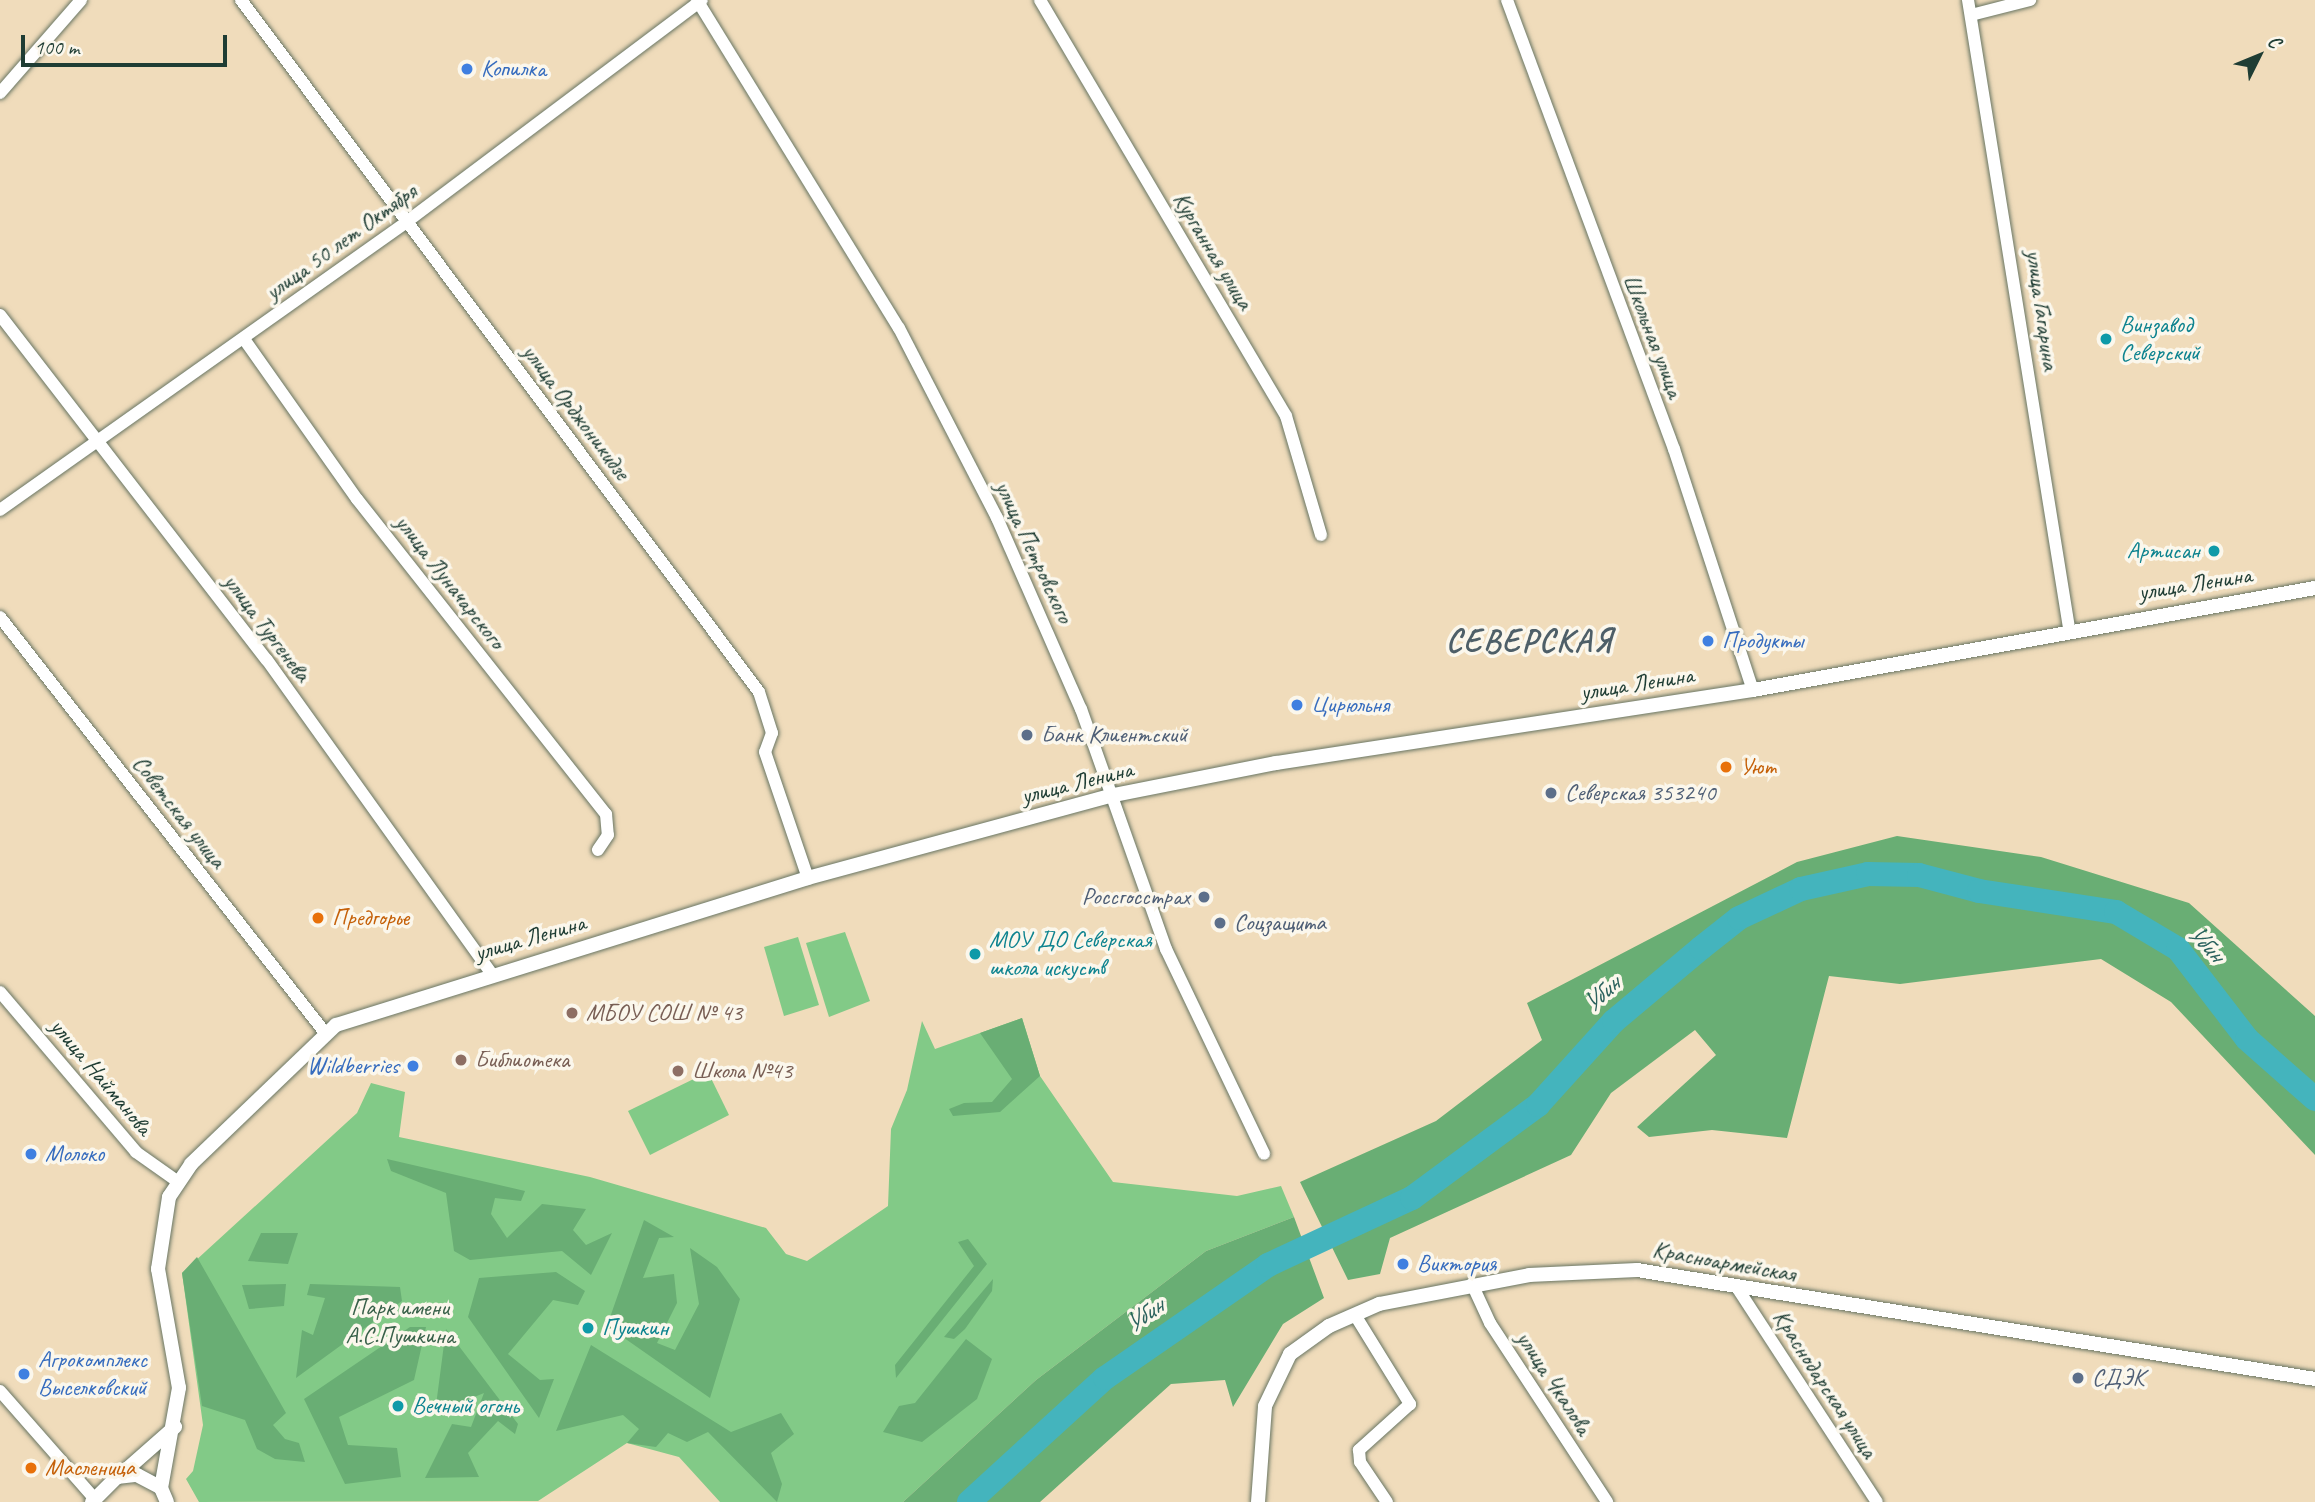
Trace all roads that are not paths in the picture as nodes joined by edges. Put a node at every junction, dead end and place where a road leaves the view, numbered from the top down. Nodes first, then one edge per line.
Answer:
1 (82, 0) edge
2 (241, 0) edge
3 (1040, 0) edge
4 (1507, 0) edge
5 (1968, 0) edge
6 (2030, 0) edge
7 (699, 1) edge
8 (1975, 15) junction
9 (0, 93) edge
10 (405, 223) junction
11 (0, 314) edge
12 (244, 339) junction
13 (97, 439) junction
14 (0, 510) edge
15 (1321, 535) dead end
16 (2315, 587) edge
17 (0, 617) edge
18 (2069, 628) junction
19 (1753, 690) junction
20 (1114, 795) junction
21 (598, 850) dead end
22 (808, 878) junction
23 (491, 973) junction
24 (0, 992) edge
25 (326, 1034) junction
26 (1264, 1154) dead end
27 (177, 1181) junction
28 (1472, 1284) junction
29 (1738, 1289) junction
30 (1355, 1315) junction
31 (2315, 1379) edge
32 (0, 1391) edge
33 (175, 1427) junction
34 (117, 1477) junction
35 (164, 1495) edge
36 (93, 1500) edge
37 (1258, 1502) edge
38 (1387, 1502) edge
39 (1607, 1502) edge
40 (1877, 1502) edge

1 - 9 street
2 - 10 street, улица Орджоникидзе
3 - 15 street, Курганная улица
4 - 19 street, Школьная улица
5 - 8 street, улица Гагарина
6 - 8 street
7 - 10 street, улица 50 лет Октября
7 - 20 street, улица Петровского
8 - 18 street, улица Гагарина
10 - 12 street, улица 50 лет Октября
10 - 22 street, улица Орджоникидзе
11 - 13 street, улица Тургенева
12 - 13 street, улица 50 лет Октября
12 - 21 street, улица Луначарского
13 - 14 street, улица 50 лет Октября
13 - 23 street, улица Тургенева
16 - 18 street, улица Ленина
17 - 25 street, Советская улица
18 - 19 street, улица Ленина
19 - 20 street, улица Ленина
20 - 22 street, улица Ленина
20 - 26 street, улица Петровского
22 - 23 street, улица Ленина
23 - 25 street, улица Ленина
24 - 27 street, улица Найманова
25 - 27 street, улица Ленина
27 - 33 street, улица Ленина
28 - 29 street, Красноармейская
28 - 30 street, Красноармейская
28 - 39 street, улица Чкалова
29 - 31 street, Красноармейская
29 - 40 street, Краснодарская улица
30 - 37 street, Красноармейская
30 - 38 street
32 - 36 street
33 - 34 street
33 - 35 street, улица Ленина
34 - 35 street, улица Ленина
34 - 36 street

